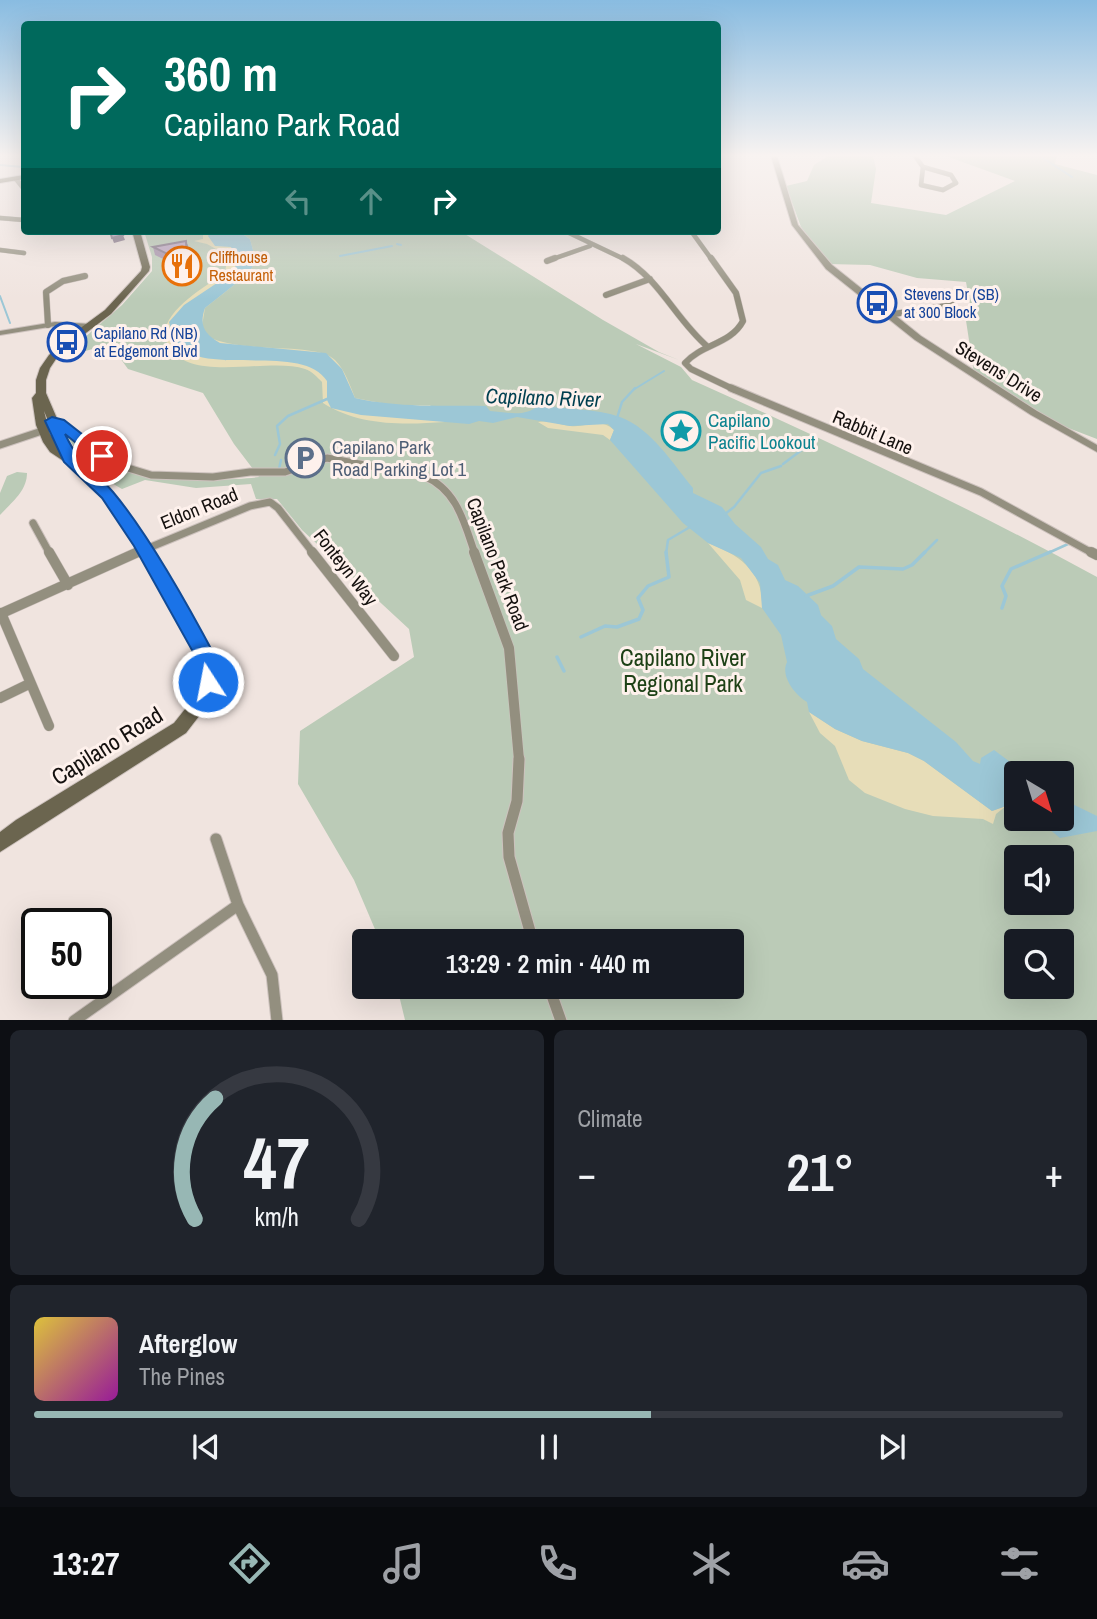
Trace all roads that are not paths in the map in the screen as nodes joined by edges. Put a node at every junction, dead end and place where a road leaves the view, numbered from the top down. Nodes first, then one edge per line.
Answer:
1 (788, 204) edge
2 (0, 218) edge
3 (21, 220) edge
4 (137, 235) edge
5 (572, 235) edge
6 (694, 235) edge
7 (590, 246) junction
8 (0, 250) edge
9 (24, 253) dead end
10 (547, 261) dead end
11 (85, 276) dead end
12 (650, 279) junction
13 (606, 295) dead end
14 (953, 305) dead end
15 (887, 315) junction
16 (48, 325) junction
17 (91, 326) junction
18 (0, 333) edge
19 (708, 346) junction
20 (39, 399) junction
21 (52, 421) junction
22 (43, 430) junction
23 (62, 443) junction
24 (0, 445) edge
25 (1097, 446) edge
26 (69, 459) junction
27 (268, 502) joint
28 (33, 523) dead end
29 (145, 549) junction
30 (1097, 555) edge
31 (68, 585) junction
32 (0, 614) edge
33 (394, 656) dead end
34 (29, 684) junction
35 (0, 698) edge
36 (49, 726) dead end
37 (216, 839) dead end
38 (0, 843) edge
39 (238, 905) junction
40 (529, 929) edge
41 (553, 999) edge
42 (74, 1020) edge
43 (277, 1020) edge
44 (561, 1020) edge

1 - 15 street, Stevens Drive
2 - 3 street
4 - 17 main road, Capilano Road
5 - 7 street
6 - 19 street, Rabbit Lane
7 - 10 street
7 - 12 street
8 - 9 street
11 - 16 street
12 - 13 street
12 - 19 street
14 - 15 street
15 - 25 street, Stevens Drive
16 - 17 street
16 - 18 street
17 - 20 main road, Capilano Road
19 - 30 street, Rabbit Lane
20 - 21 main road
20 - 22 main road, Capilano Road
21 - 22 street
21 - 23 main road, Capilano Road
21 - 40 street, Capilano Park Road
22 - 23 main road
22 - 24 street
22 - 26 main road, Capilano Road
23 - 26 main road, Capilano Road
26 - 29 main road, Capilano Road
27 - 29 street, Eldon Road
27 - 33 street, Fonteyn Way
28 - 31 street
29 - 31 street, Eldon Road
29 - 38 main road, Capilano Road
31 - 32 street, Eldon Road
32 - 34 street
34 - 35 street
34 - 36 street
37 - 39 street
39 - 42 street
39 - 43 street
41 - 44 street

